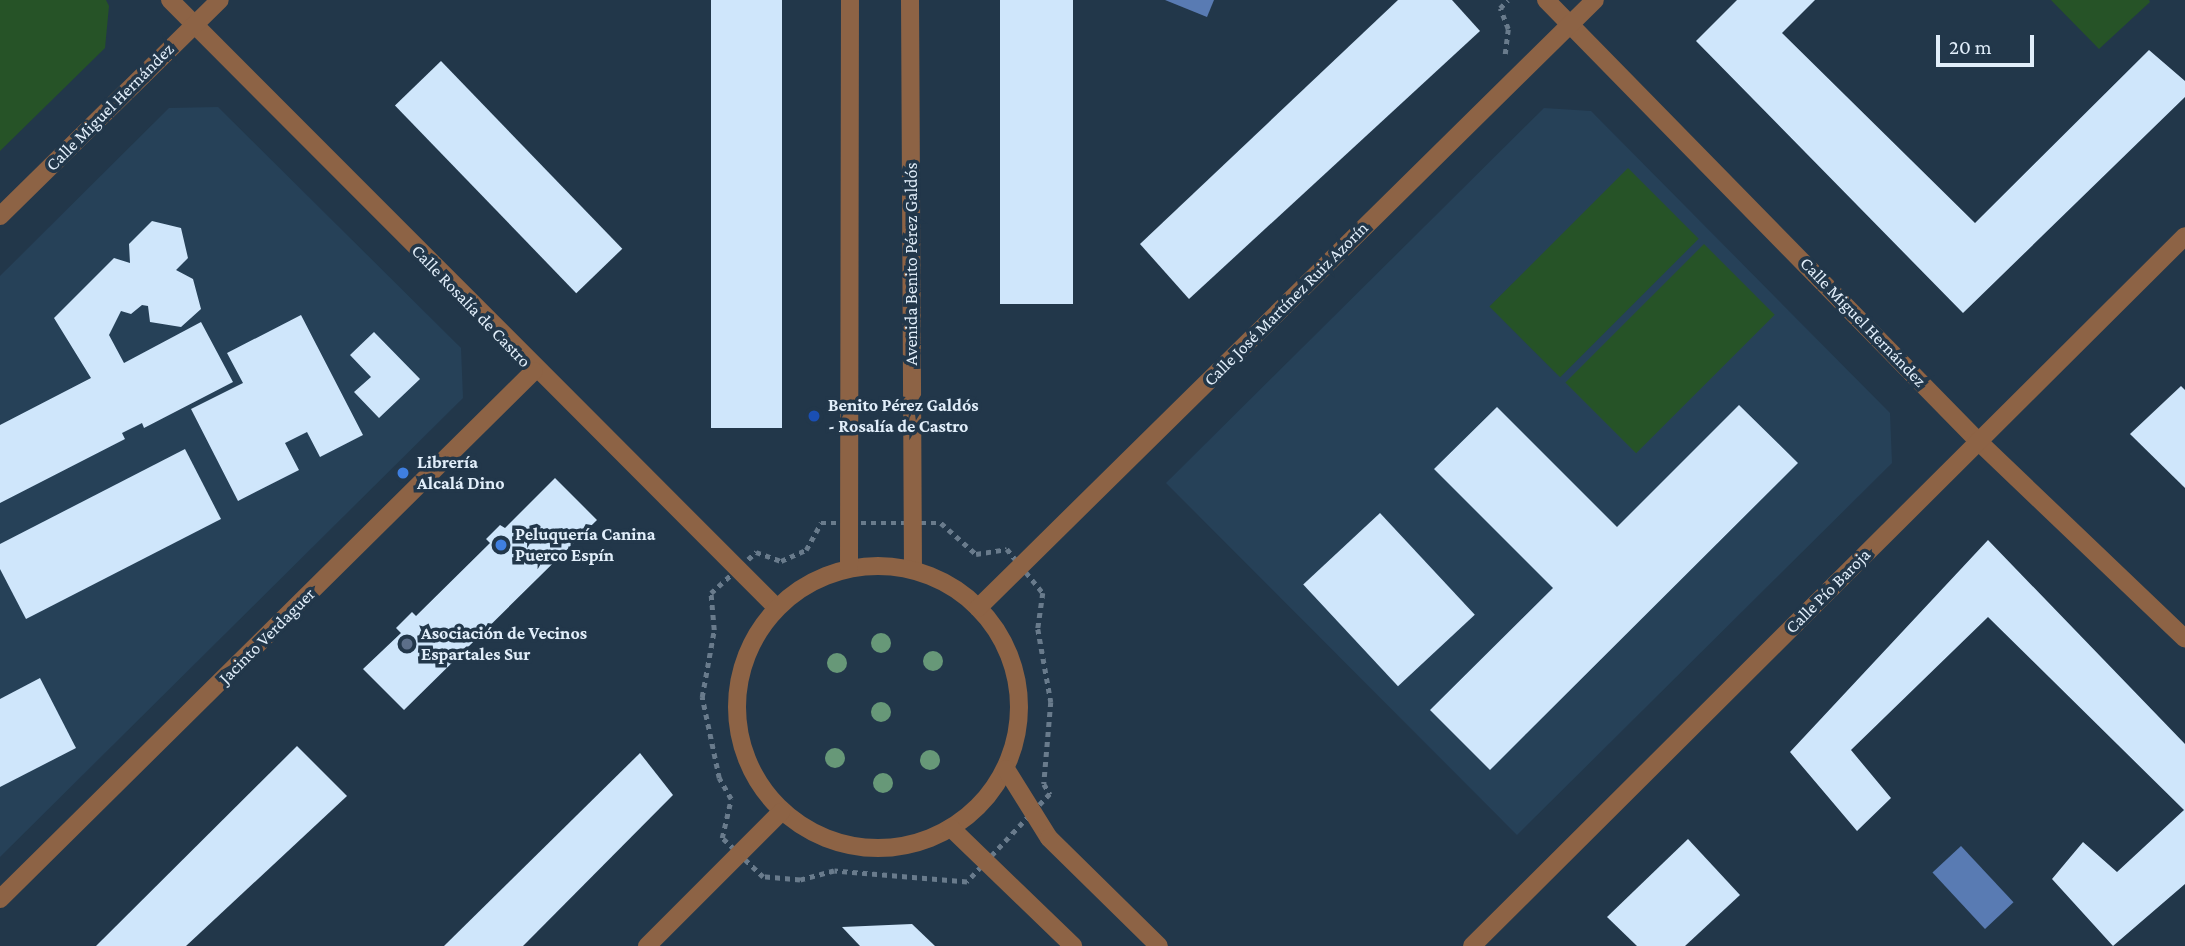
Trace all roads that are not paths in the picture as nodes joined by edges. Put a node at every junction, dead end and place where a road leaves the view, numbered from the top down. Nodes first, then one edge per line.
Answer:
1 (170, 0) edge
2 (220, 0) edge
3 (850, 0) edge
4 (910, 0) edge
5 (1546, 0) edge
6 (1595, 0) edge
7 (1572, 22) junction
8 (194, 24) junction
9 (0, 216) edge
10 (2185, 236) edge
11 (534, 371) junction
12 (1978, 441) junction
13 (849, 568) junction
14 (913, 569) junction
15 (776, 607) junction
16 (978, 608) junction
17 (2185, 639) edge
18 (1006, 769) junction
19 (781, 812) junction
20 (951, 828) junction
21 (0, 899) edge
22 (647, 946) edge
23 (1073, 946) edge
24 (1158, 946) edge
25 (1472, 946) edge

1 - 8 street, Calle Rosalía de Castro
2 - 8 street, Calle Miguel Hernández
3 - 13 street
4 - 14 street, Avenida Benito Pérez Galdós
5 - 7 street, Calle Miguel Hernández
6 - 7 street, Calle José Martínez Ruiz Azorín
7 - 12 street, Calle Miguel Hernández
7 - 16 street, Calle José Martínez Ruiz Azorín
8 - 9 street, Calle Miguel Hernández
8 - 11 street, Calle Rosalía de Castro
10 - 12 street, Calle Pío Baroja
11 - 15 street, Calle Rosalía de Castro
11 - 21 street, Jacinto Verdaguer
12 - 17 street, Calle Miguel Hernández
12 - 25 street, Calle Pío Baroja
13 - 14 street
13 - 15 street
14 - 16 street
15 - 19 street
16 - 18 street
18 - 20 street
18 - 24 street
19 - 20 street
19 - 22 street
20 - 23 street

